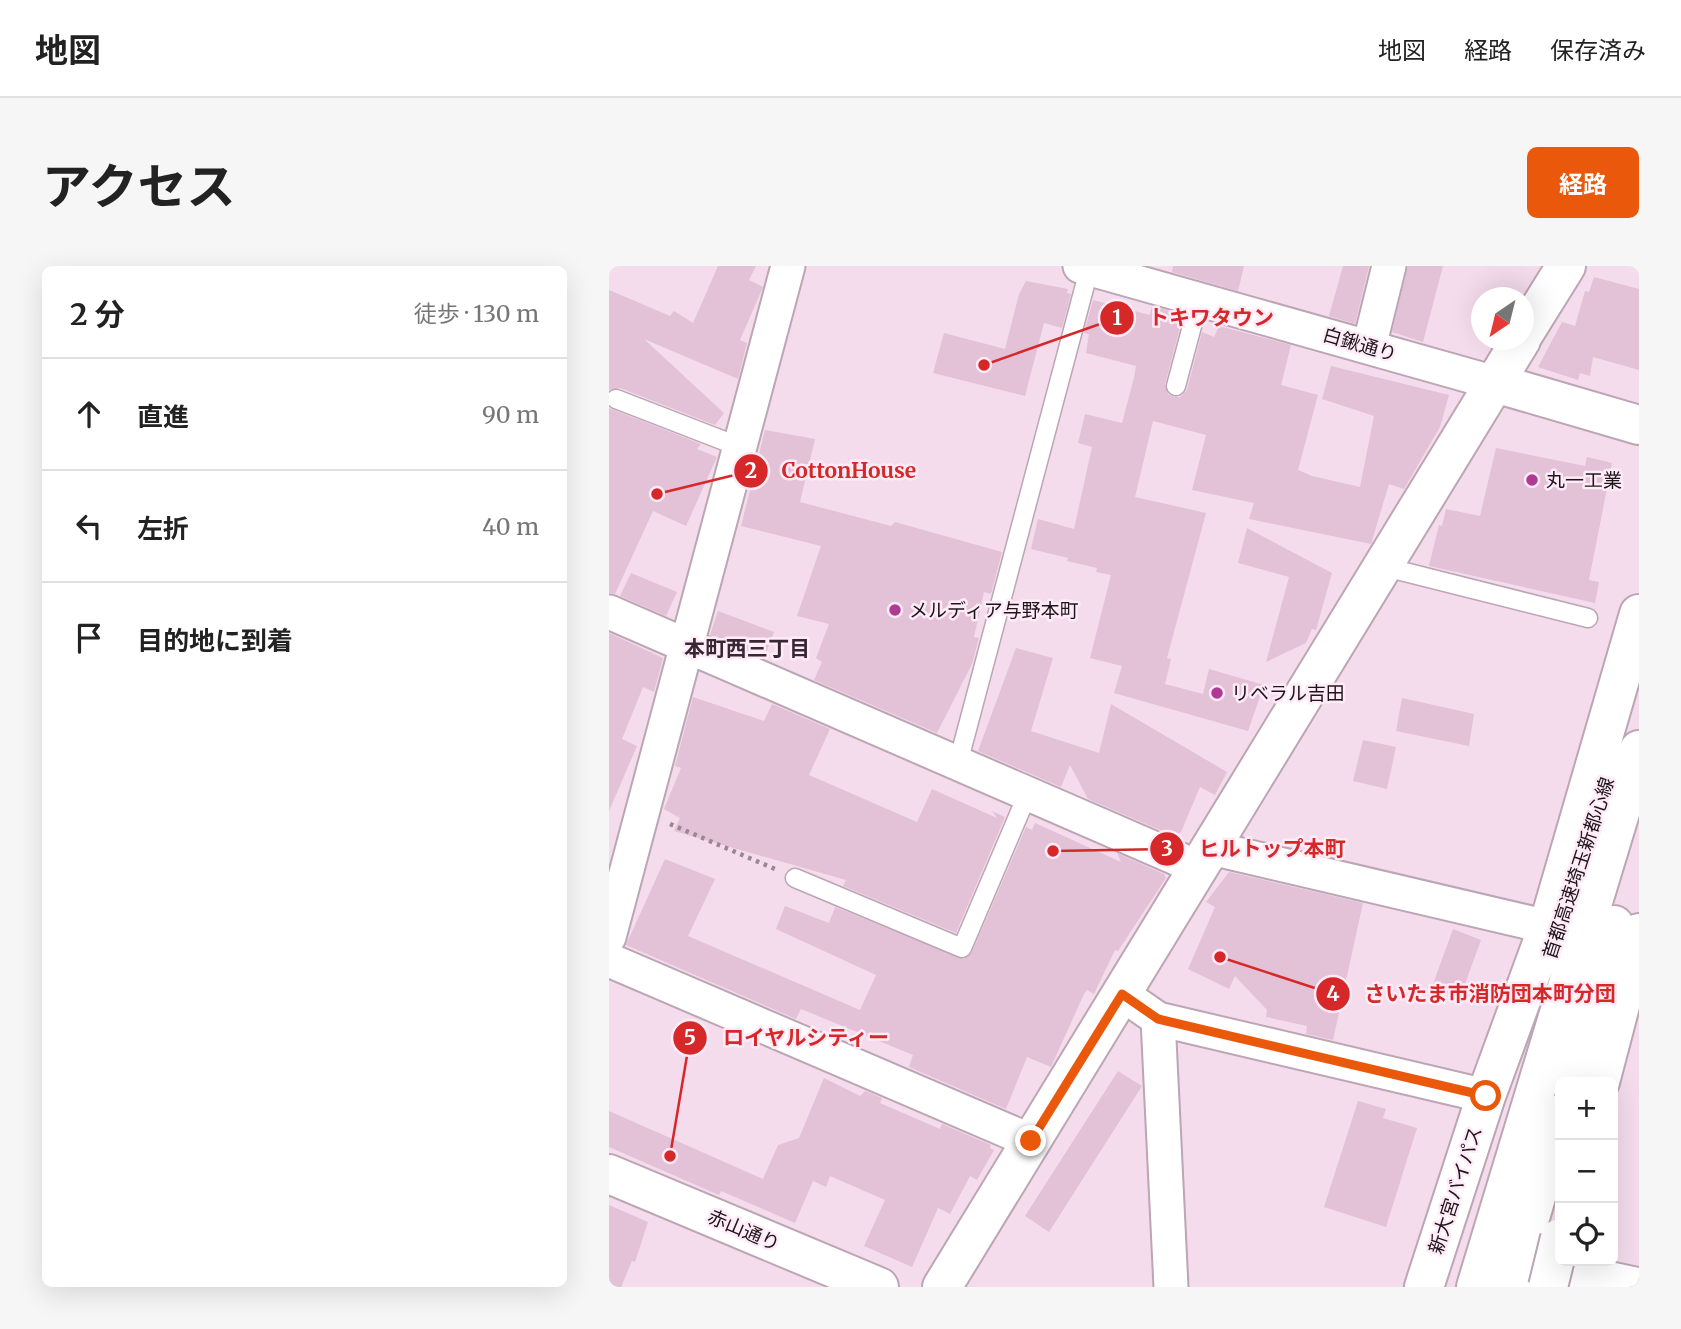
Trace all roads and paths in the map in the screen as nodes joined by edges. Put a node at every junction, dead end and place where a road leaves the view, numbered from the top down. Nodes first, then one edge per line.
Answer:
1 (788, 266) edge
2 (1389, 266) edge
3 (1566, 266) edge
4 (1085, 267) edge
5 (1199, 300) junction
6 (1534, 319) edge
7 (1369, 346) junction
8 (1515, 350) edge
9 (1495, 383) junction
10 (1176, 386) dead end
11 (616, 399) dead end
12 (1639, 425) edge
13 (740, 447) junction
14 (1385, 567) junction
15 (609, 611) edge
16 (1639, 614) edge
17 (1588, 618) dead end
18 (687, 643) junction
19 (1639, 689) edge
20 (1639, 750) edge
21 (958, 763) junction
22 (1028, 793) junction
23 (643, 813) junction
24 (1639, 839) edge
25 (1205, 858) junction
26 (795, 878) joint
27 (1548, 927) junction
28 (1639, 933) edge
29 (609, 937) edge
30 (609, 960) edge
31 (1639, 972) edge
32 (1122, 994) junction
33 (1158, 1019) junction
34 (1571, 1077) edge
35 (1601, 1077) edge
36 (1610, 1077) edge
37 (1486, 1096) junction
38 (1555, 1131) edge
39 (1031, 1141) junction
40 (609, 1174) edge
41 (1556, 1269) edge
42 (1639, 1286) edge
43 (879, 1287) edge
44 (942, 1287) edge
45 (1171, 1287) edge
46 (1424, 1287) edge
47 (1440, 1287) edge
48 (1476, 1287) edge
49 (1510, 1287) edge

1 - 13 street
2 - 7 street
3 - 6 main road
4 - 5 street, 白鍬通り
4 - 21 lane
5 - 7 street, 白鍬通り
5 - 10 lane
7 - 9 street, 白鍬通り
8 - 9 main road
9 - 12 main road, 白鍬通り
9 - 14 main road
11 - 13 lane
13 - 18 street
14 - 17 lane
14 - 25 main road
15 - 18 street
16 - 27 main road, 新大宮バイパス
18 - 21 street
18 - 23 street
19 - 47 main road, 首都高速埼玉新都心線
20 - 48 main road
21 - 22 street
22 - 25 street
22 - 26 lane
23 - 26 path
23 - 29 street
24 - 34 main road
25 - 27 street
25 - 32 main road
27 - 37 main road, 新大宮バイパス
28 - 35 main road
30 - 39 street
31 - 36 main road
32 - 33 street
32 - 39 main road
33 - 37 street
33 - 45 street
37 - 46 main road, 新大宮バイパス
38 - 49 main road
39 - 44 main road
40 - 43 main road, 赤山通り
41 - 42 street

